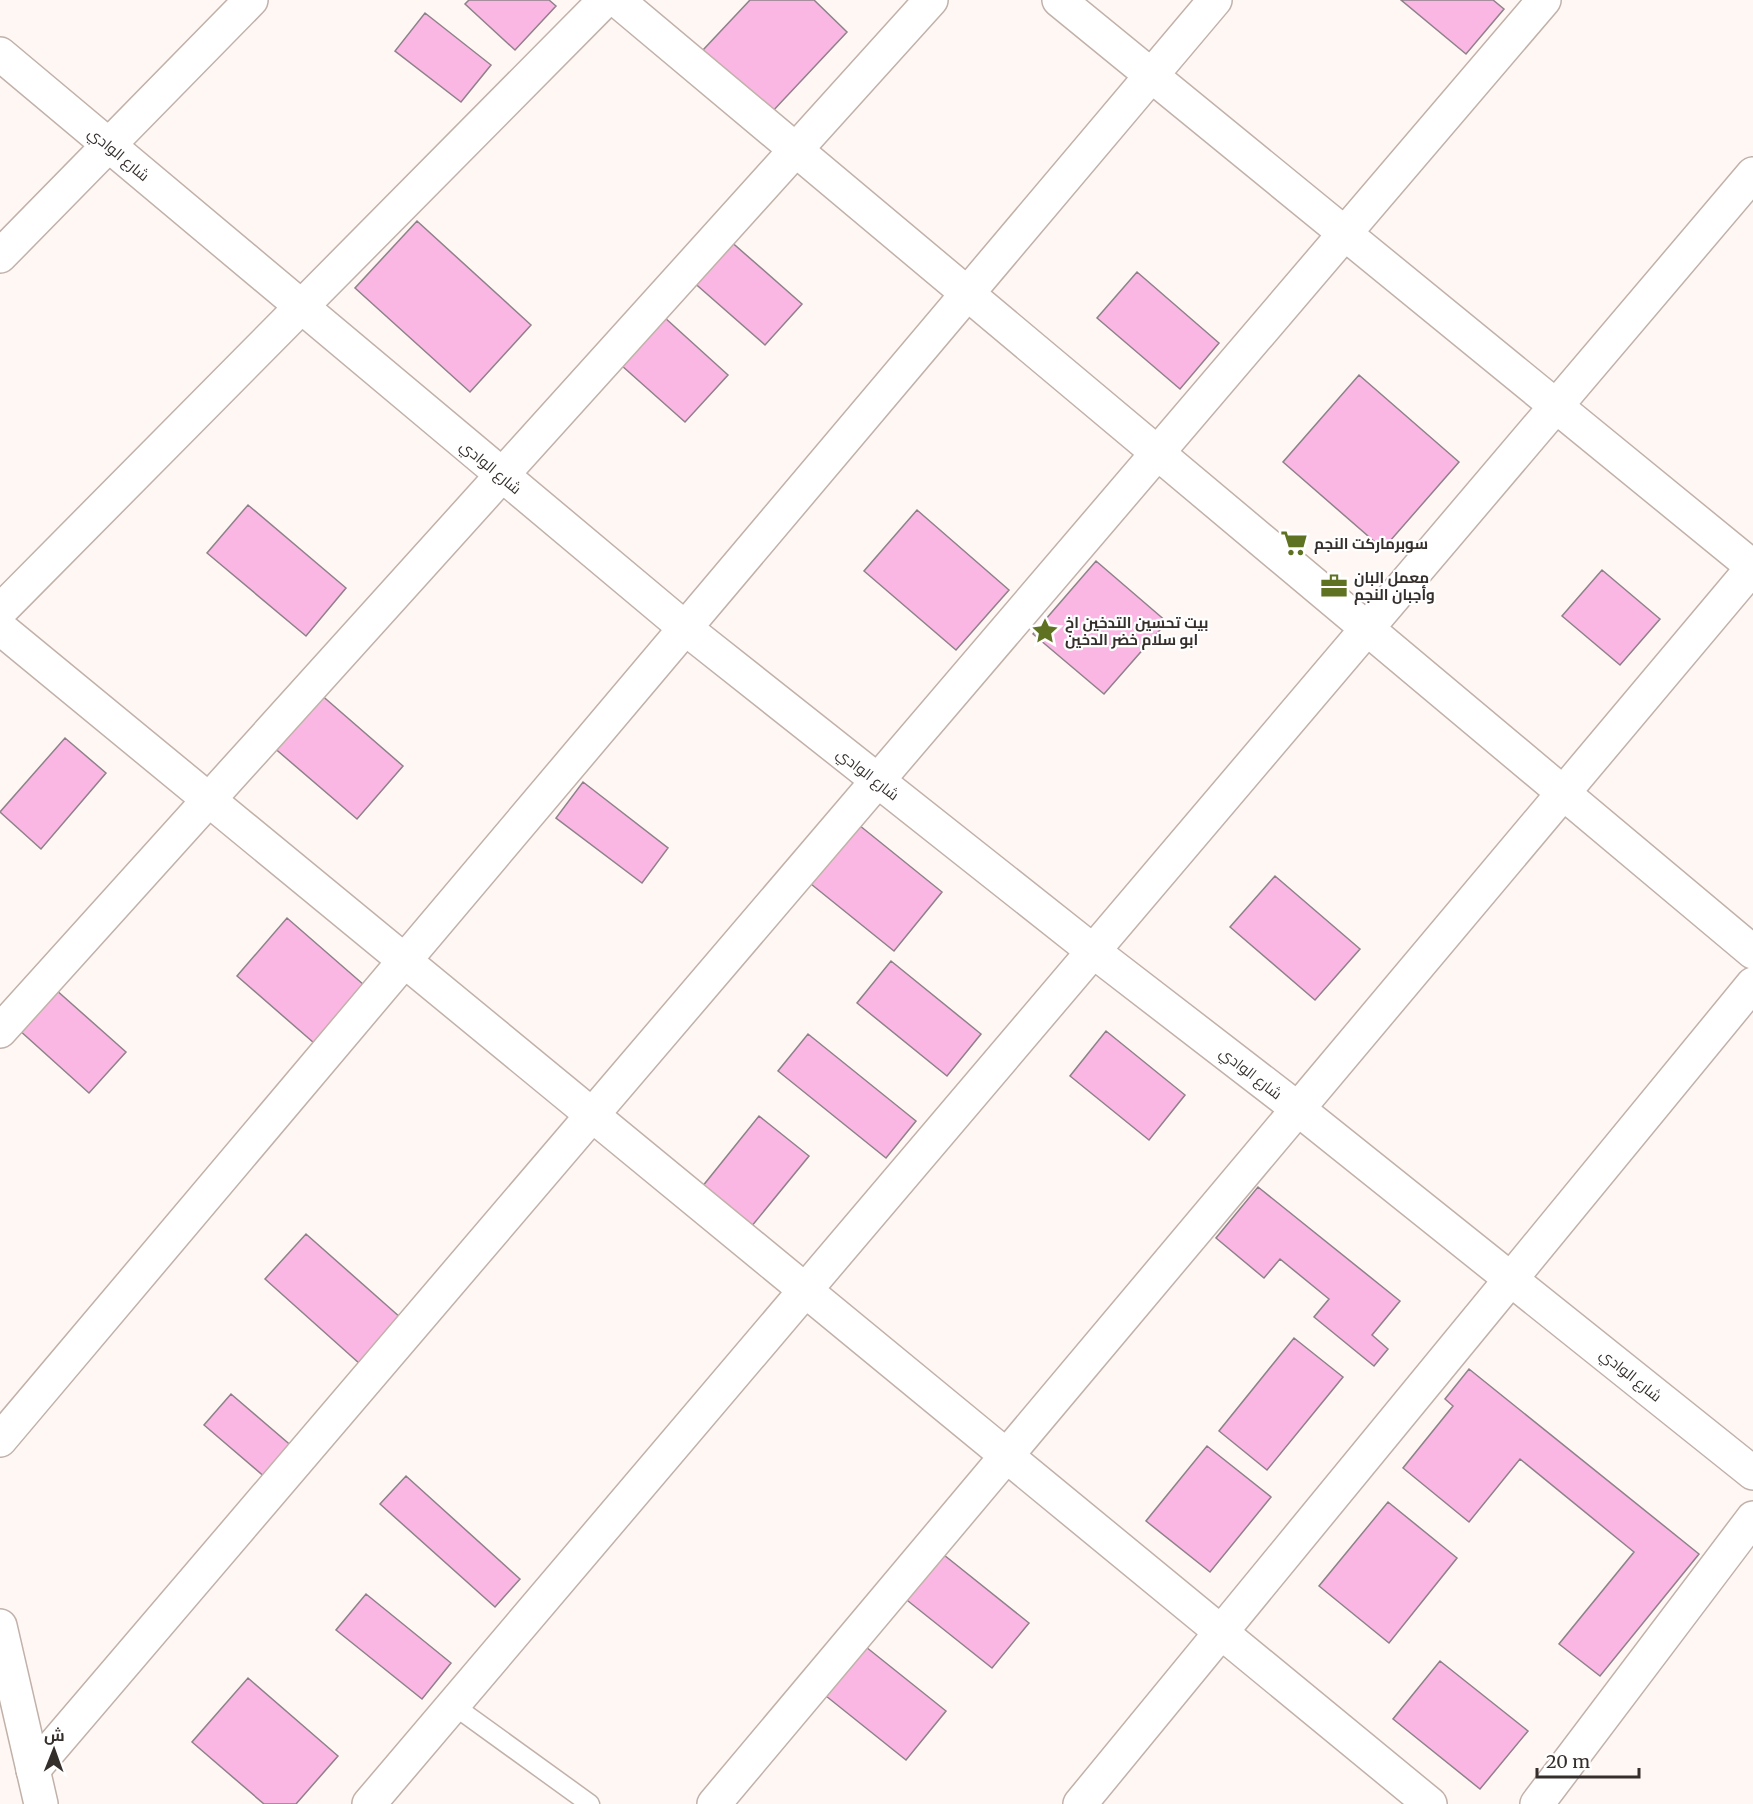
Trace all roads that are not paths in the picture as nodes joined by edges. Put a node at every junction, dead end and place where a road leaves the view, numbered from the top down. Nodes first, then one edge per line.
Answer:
1 (250, 0) edge
2 (604, 0) edge
3 (617, 0) edge
4 (931, 0) edge
5 (1059, 0) edge
6 (1215, 0) edge
7 (1544, 0) edge
8 (0, 54) edge
9 (1151, 76) junction
10 (108, 145) junction
11 (795, 149) junction
12 (1753, 174) edge
13 (1345, 233) junction
14 (0, 256) edge
15 (967, 293) junction
16 (301, 308) junction
17 (1555, 406) junction
18 (1157, 453) junction
19 (501, 475) junction
20 (1753, 567) edge
21 (0, 611) edge
22 (0, 628) edge
23 (685, 628) junction
24 (1367, 628) junction
25 (877, 781) junction
26 (1563, 793) junction
27 (209, 800) junction
28 (1093, 951) junction
29 (1753, 952) edge
30 (405, 960) junction
31 (1753, 984) edge
32 (0, 1030) edge
33 (1298, 1109) junction
34 (592, 1115) junction
35 (1511, 1279) junction
36 (805, 1290) junction
37 (0, 1440) edge
38 (1007, 1455) junction
39 (1753, 1473) edge
40 (1753, 1518) edge
41 (0, 1626) edge
42 (1222, 1631) junction
43 (453, 1705) junction
44 (33, 1770) junction
45 (42, 1804) edge
46 (369, 1804) edge
47 (590, 1804) edge
48 (714, 1804) edge
49 (1080, 1804) edge
50 (1430, 1804) edge
51 (1537, 1804) edge

1 - 10 main road
2 - 16 main road
3 - 11 main road
4 - 11 main road
5 - 9 main road
6 - 9 main road
7 - 13 main road
8 - 10 main road, شارع الوادي
9 - 13 main road
9 - 15 main road
10 - 14 main road
10 - 16 main road, شارع الوادي
11 - 15 main road
11 - 19 main road
12 - 17 main road
13 - 17 main road
13 - 18 main road
15 - 18 main road
15 - 23 main road
16 - 19 main road, شارع الوادي
16 - 21 main road
17 - 20 main road
17 - 24 main road
18 - 24 main road
18 - 25 main road
19 - 23 main road, شارع الوادي
19 - 27 main road
20 - 26 main road
22 - 27 main road
23 - 25 main road, شارع الوادي
23 - 30 main road
24 - 26 main road
24 - 28 main road
25 - 28 main road, شارع الوادي
25 - 34 main road
26 - 29 main road
26 - 33 main road
27 - 30 main road
27 - 32 main road
28 - 33 main road, شارع الوادي
28 - 36 main road
30 - 34 main road
30 - 37 main road
31 - 35 main road
33 - 35 main road, شارع الوادي
33 - 38 main road
34 - 36 main road
34 - 44 main road
35 - 39 main road, شارع الوادي
35 - 42 main road
36 - 38 main road
36 - 43 main road
38 - 42 main road
38 - 48 main road
40 - 51 main road
41 - 44 main road
42 - 49 main road
42 - 50 main road
43 - 46 main road
43 - 47 lane
44 - 45 main road

